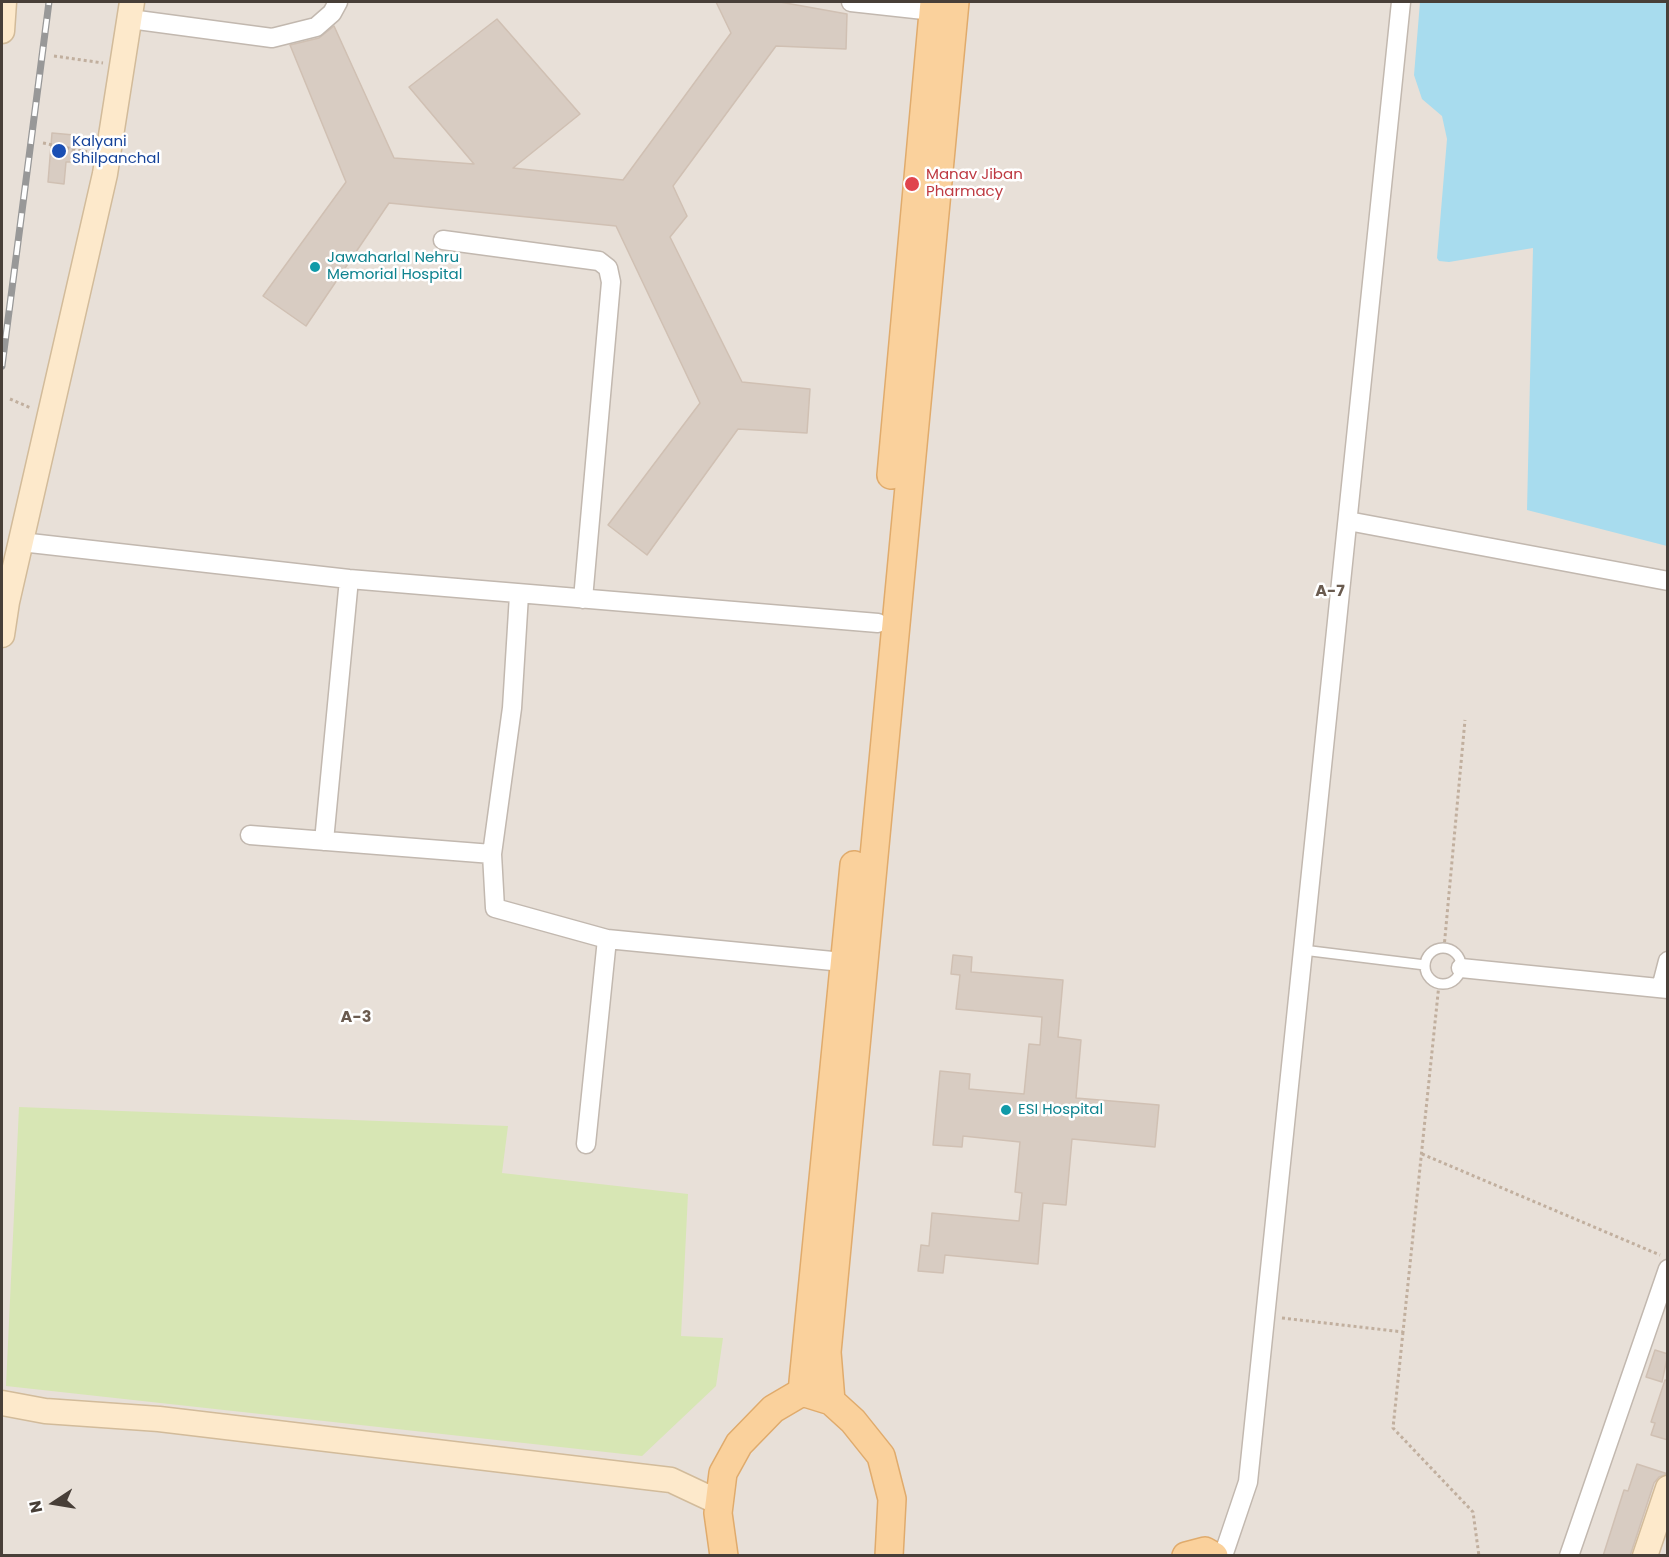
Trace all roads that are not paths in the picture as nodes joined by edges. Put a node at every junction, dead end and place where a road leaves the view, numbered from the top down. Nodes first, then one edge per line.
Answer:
1 (4, 2) edge
2 (338, 2) edge
3 (852, 2) edge
4 (1401, 2) edge
5 (941, 5) edge
6 (131, 10) edge
7 (2, 31) edge
8 (443, 240) dead end
9 (1348, 521) junction
10 (21, 543) junction
11 (349, 579) junction
12 (1668, 581) edge
13 (519, 595) junction
14 (583, 599) junction
15 (878, 624) junction
16 (2, 635) edge
17 (250, 835) dead end
18 (324, 841) junction
19 (492, 854) junction
20 (607, 939) junction
21 (1303, 950) junction
22 (1668, 961) edge
23 (854, 963) junction
24 (1425, 965) junction
25 (1461, 968) junction
26 (1664, 988) edge
27 (586, 1144) dead end
28 (1668, 1269) edge
29 (802, 1392) junction
30 (831, 1401) junction
31 (2, 1402) edge
32 (45, 1411) junction
33 (2, 1414) edge
34 (723, 1473) junction
35 (671, 1480) junction
36 (1668, 1488) edge
37 (720, 1503) junction
38 (724, 1556) edge
39 (889, 1556) edge
40 (1186, 1556) edge
41 (1215, 1556) edge
42 (1223, 1556) edge
43 (1569, 1556) edge
44 (1645, 1556) edge

1 - 7 street
2 - 6 street
3 - 5 street
4 - 9 street
5 - 15 main road
5 - 23 main road
6 - 10 street
8 - 14 street
9 - 12 street
9 - 21 street
10 - 11 street
10 - 16 street
11 - 13 street
11 - 18 street
13 - 14 street
13 - 19 street
14 - 15 street
15 - 23 main road
17 - 18 street
18 - 19 street
19 - 20 street
20 - 23 street
20 - 27 street
21 - 24 lane
21 - 42 street
22 - 26 street
23 - 29 main road
23 - 30 main road
24 - 25 lane
24 - 25 lane
25 - 26 street
28 - 43 street
29 - 30 main road
29 - 34 main road
30 - 39 main road
31 - 32 street
32 - 33 street
32 - 35 street
34 - 35 street
34 - 37 main road
35 - 37 street
36 - 44 street
37 - 38 main road
40 - 41 main road

